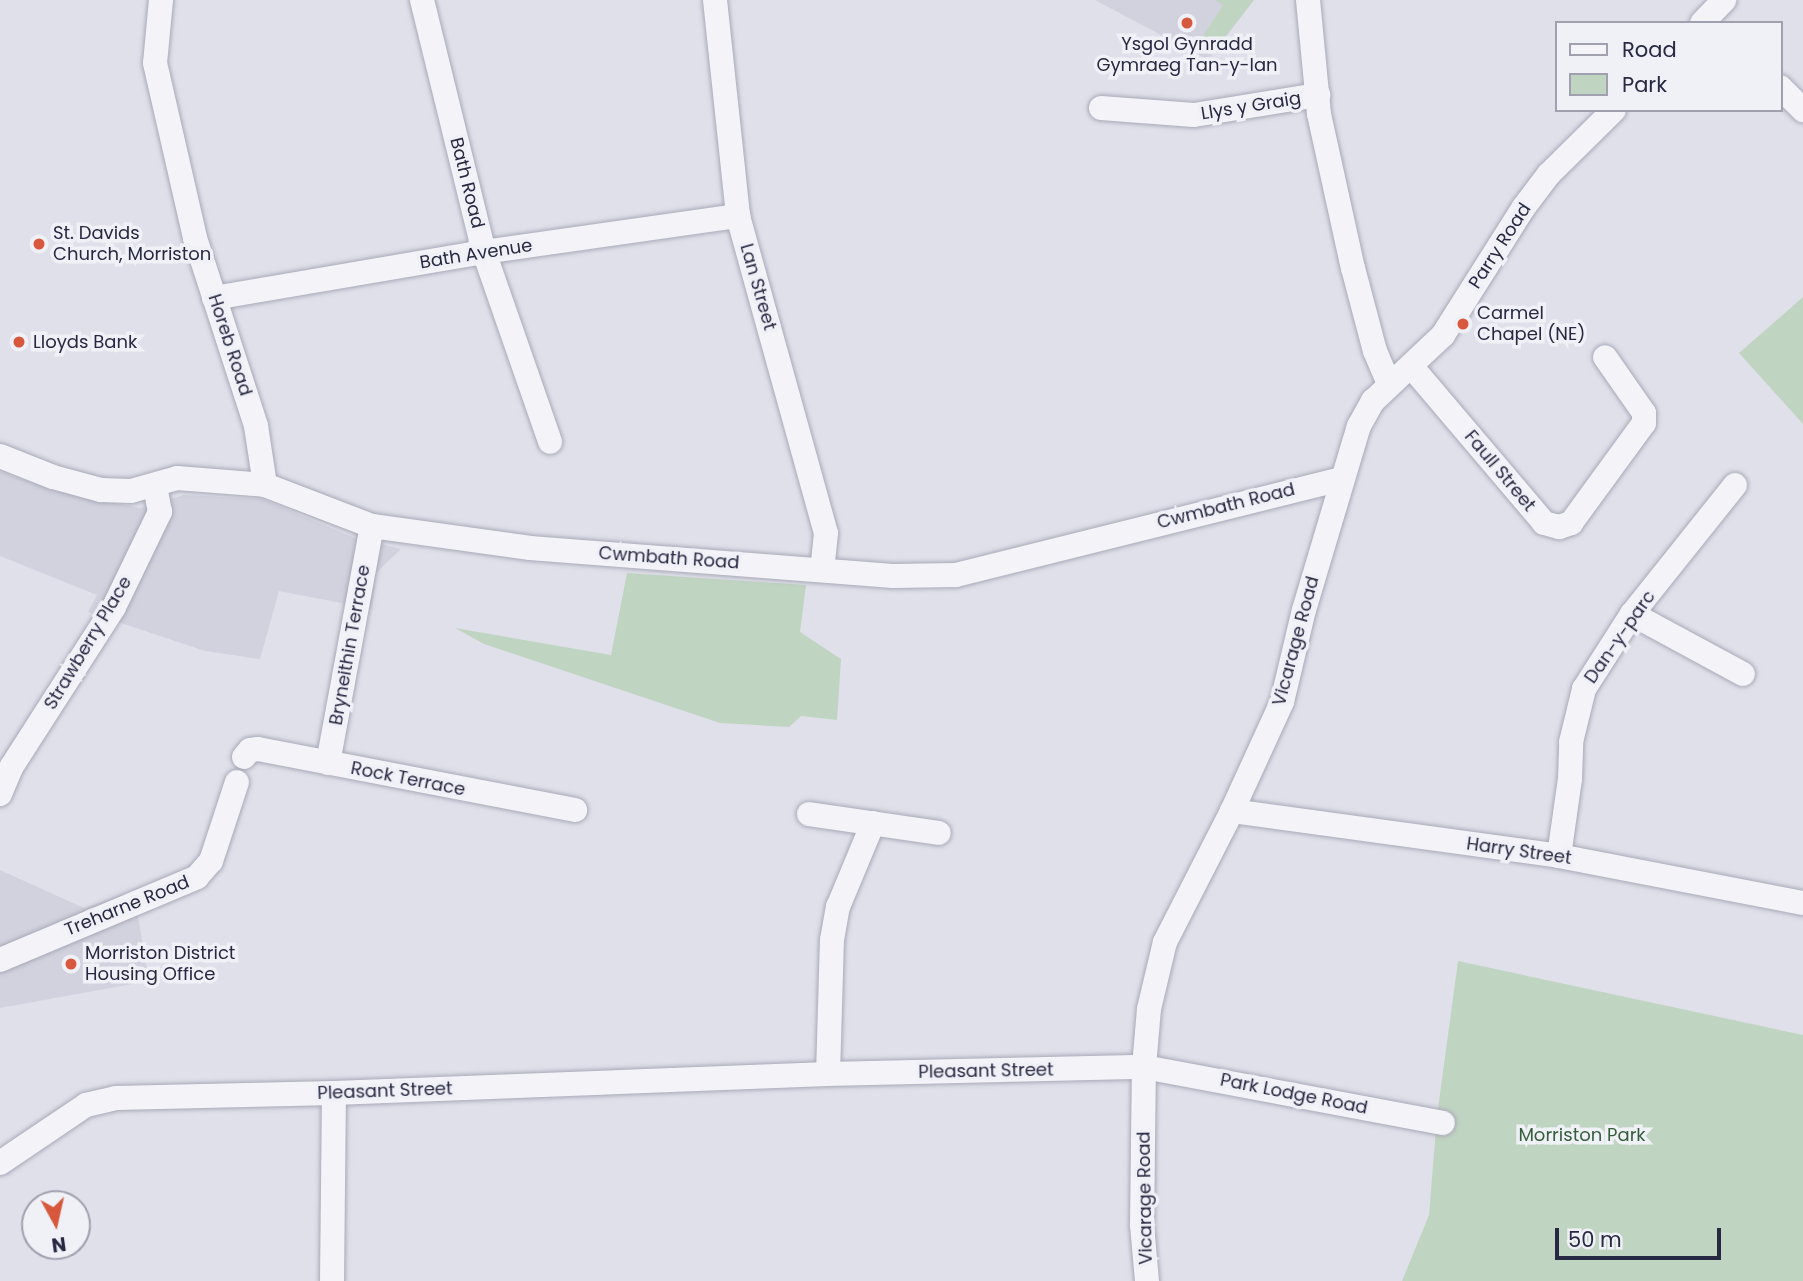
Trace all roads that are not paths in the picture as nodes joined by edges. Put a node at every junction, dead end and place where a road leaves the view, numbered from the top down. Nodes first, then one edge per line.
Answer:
1 (161, 0) edge
2 (422, 0) edge
3 (715, 0) edge
4 (1308, 0) edge
5 (1782, 89) edge
6 (1318, 95) junction
7 (1101, 108) dead end
8 (1803, 110) edge
9 (1612, 112) edge
10 (738, 216) junction
11 (484, 252) junction
12 (215, 298) junction
13 (1605, 357) dead end
14 (1411, 366) junction
15 (1389, 384) junction
16 (550, 442) dead end
17 (0, 456) edge
18 (1342, 479) junction
19 (265, 485) junction
20 (1735, 485) dead end
21 (155, 487) junction
22 (372, 526) junction
23 (822, 569) junction
24 (1632, 614) junction
25 (1743, 674) dead end
26 (244, 757) dead end
27 (328, 763) junction
28 (237, 782) dead end
29 (0, 794) edge
30 (575, 810) dead end
31 (1232, 811) junction
32 (809, 814) dead end
33 (873, 823) junction
34 (939, 833) dead end
35 (1559, 856) junction
36 (1803, 903) edge
37 (0, 960) edge
38 (1144, 1067) junction
39 (828, 1074) junction
40 (334, 1093) junction
41 (1443, 1123) dead end
42 (0, 1163) edge
43 (332, 1281) edge
44 (1147, 1281) edge

1 - 12 street, Horeb Road
2 - 11 street, Bath Road
3 - 10 street, Lan Street
4 - 6 street
5 - 8 street
6 - 7 street, Llys y Graig
6 - 15 street
9 - 14 street, Parry Road
10 - 11 street, Bath Avenue
10 - 23 street, Lan Street
11 - 12 street, Bath Avenue
11 - 16 street, Bath Road
12 - 19 street, Horeb Road
13 - 14 street, Faull Street
14 - 15 street, Parry Road
15 - 18 street, Vicarage Road
17 - 21 street, Cwmbath Road
18 - 23 street, Cwmbath Road
18 - 31 street, Vicarage Road
19 - 21 street, Cwmbath Road
19 - 22 street, Cwmbath Road
20 - 24 street, Dan-y-parc
21 - 29 street, Strawberry Place
22 - 23 street, Cwmbath Road
22 - 27 street, Bryneithin Terrace
24 - 25 street
24 - 35 street, Dan-y-parc
26 - 27 street, Rock Terrace
27 - 30 street, Rock Terrace
28 - 37 street, Treharne Road
31 - 35 street, Harry Street
31 - 38 street, Vicarage Road
32 - 33 street
33 - 34 street
33 - 39 street
35 - 36 street, Harry Street
38 - 39 street, Pleasant Street
38 - 41 street, Park Lodge Road
38 - 44 street, Vicarage Road
39 - 40 street, Pleasant Street
40 - 42 street, Pleasant Street
40 - 43 street

